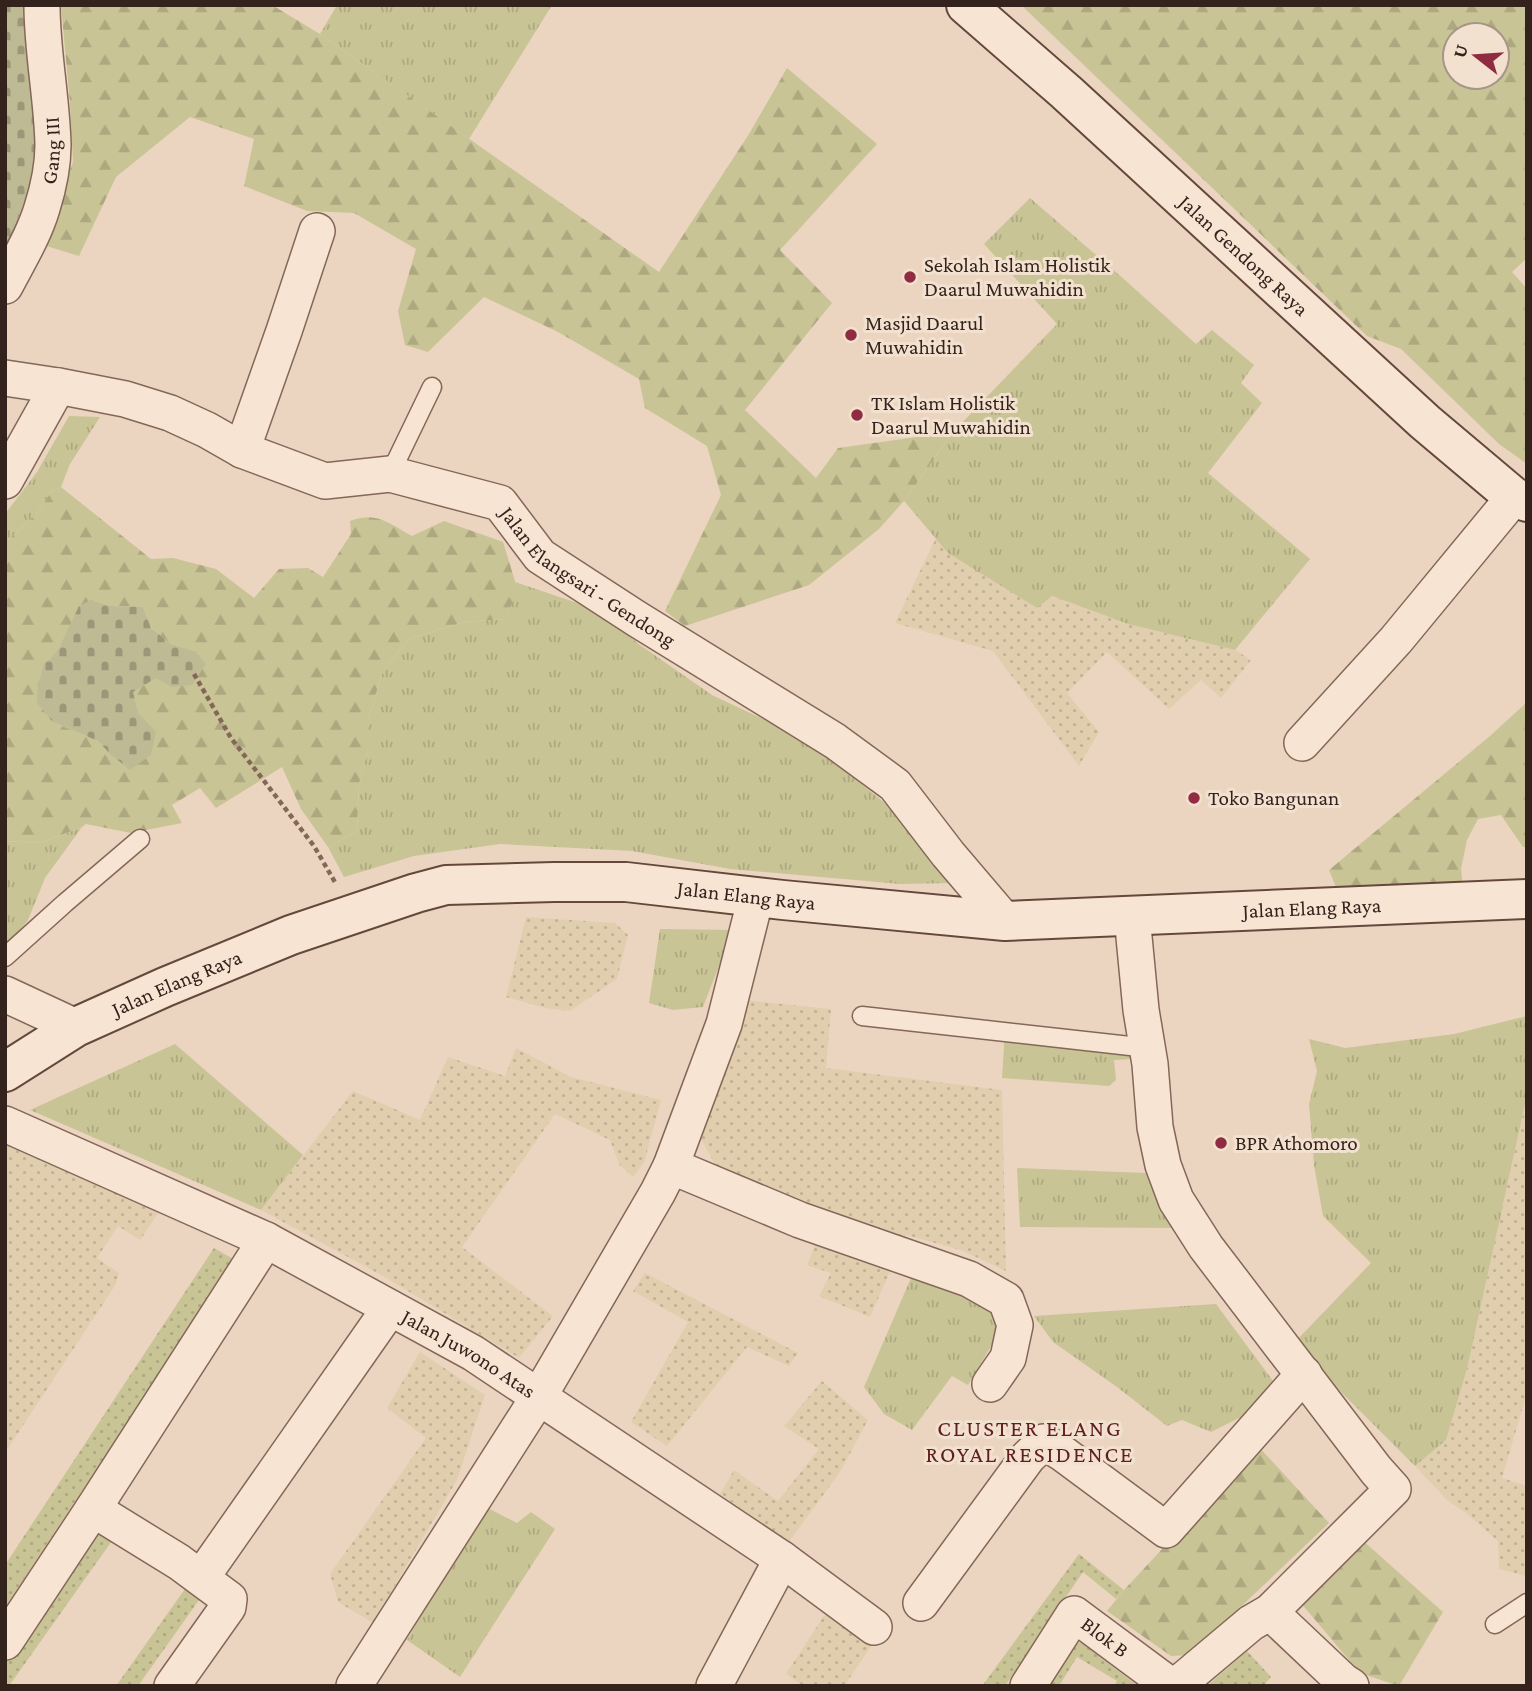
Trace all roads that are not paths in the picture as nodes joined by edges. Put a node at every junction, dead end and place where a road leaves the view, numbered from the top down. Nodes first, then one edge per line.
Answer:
1 (42, 5) edge
2 (966, 5) edge
3 (317, 230) dead end
4 (5, 286) edge
5 (5, 378) edge
6 (58, 386) junction
7 (432, 387) dead end
8 (242, 450) junction
9 (390, 474) junction
10 (5, 481) edge
11 (1521, 500) edge
12 (1302, 743) dead end
13 (140, 839) dead end
14 (756, 897) junction
15 (1527, 899) edge
16 (1132, 916) junction
17 (1005, 921) junction
18 (5, 957) edge
19 (5, 994) edge
20 (862, 1016) dead end
21 (76, 1027) junction
22 (1147, 1048) junction
23 (5, 1072) edge
24 (5, 1124) edge
25 (671, 1166) junction
26 (266, 1240) junction
27 (390, 1308) junction
28 (1304, 1374) junction
29 (990, 1384) dead end
30 (538, 1398) junction
31 (93, 1509) junction
32 (782, 1559) junction
33 (201, 1578) junction
34 (1527, 1602) edge
35 (921, 1603) dead end
36 (1270, 1612) junction
37 (1495, 1624) dead end
38 (874, 1627) dead end
39 (5, 1642) edge
40 (173, 1686) edge
41 (354, 1686) edge
42 (714, 1686) edge
43 (1028, 1686) edge
44 (1171, 1686) edge
45 (1176, 1686) edge
46 (1351, 1686) edge

1 - 4 street, Gang III
2 - 11 main road, Jalan Gendong Raya
3 - 8 street
5 - 6 street, Jalan Elangsari - Gendong
6 - 8 street, Jalan Elangsari - Gendong
6 - 10 street
7 - 9 lane
8 - 9 street, Jalan Elangsari - Gendong
9 - 17 street, Jalan Elangsari - Gendong
11 - 12 street
13 - 18 lane
14 - 17 main road, Jalan Elang Raya
14 - 21 main road, Jalan Elang Raya
14 - 25 street
15 - 16 main road, Jalan Elang Raya
16 - 17 main road, Jalan Elang Raya
16 - 22 street
19 - 21 street
20 - 22 lane
21 - 23 main road, Jalan Elang Raya
22 - 28 street
24 - 26 street, Jalan Juwono Atas
25 - 29 street
25 - 30 street
26 - 27 street, Jalan Juwono Atas
26 - 31 street
27 - 30 street, Jalan Juwono Atas
27 - 33 street
28 - 35 street
28 - 36 street
30 - 32 street, Jalan Juwono Atas
30 - 41 street
31 - 33 street
31 - 39 street
32 - 38 street
32 - 42 street
33 - 40 street
34 - 37 lane
36 - 45 street
36 - 46 street
43 - 44 street, Blok B

